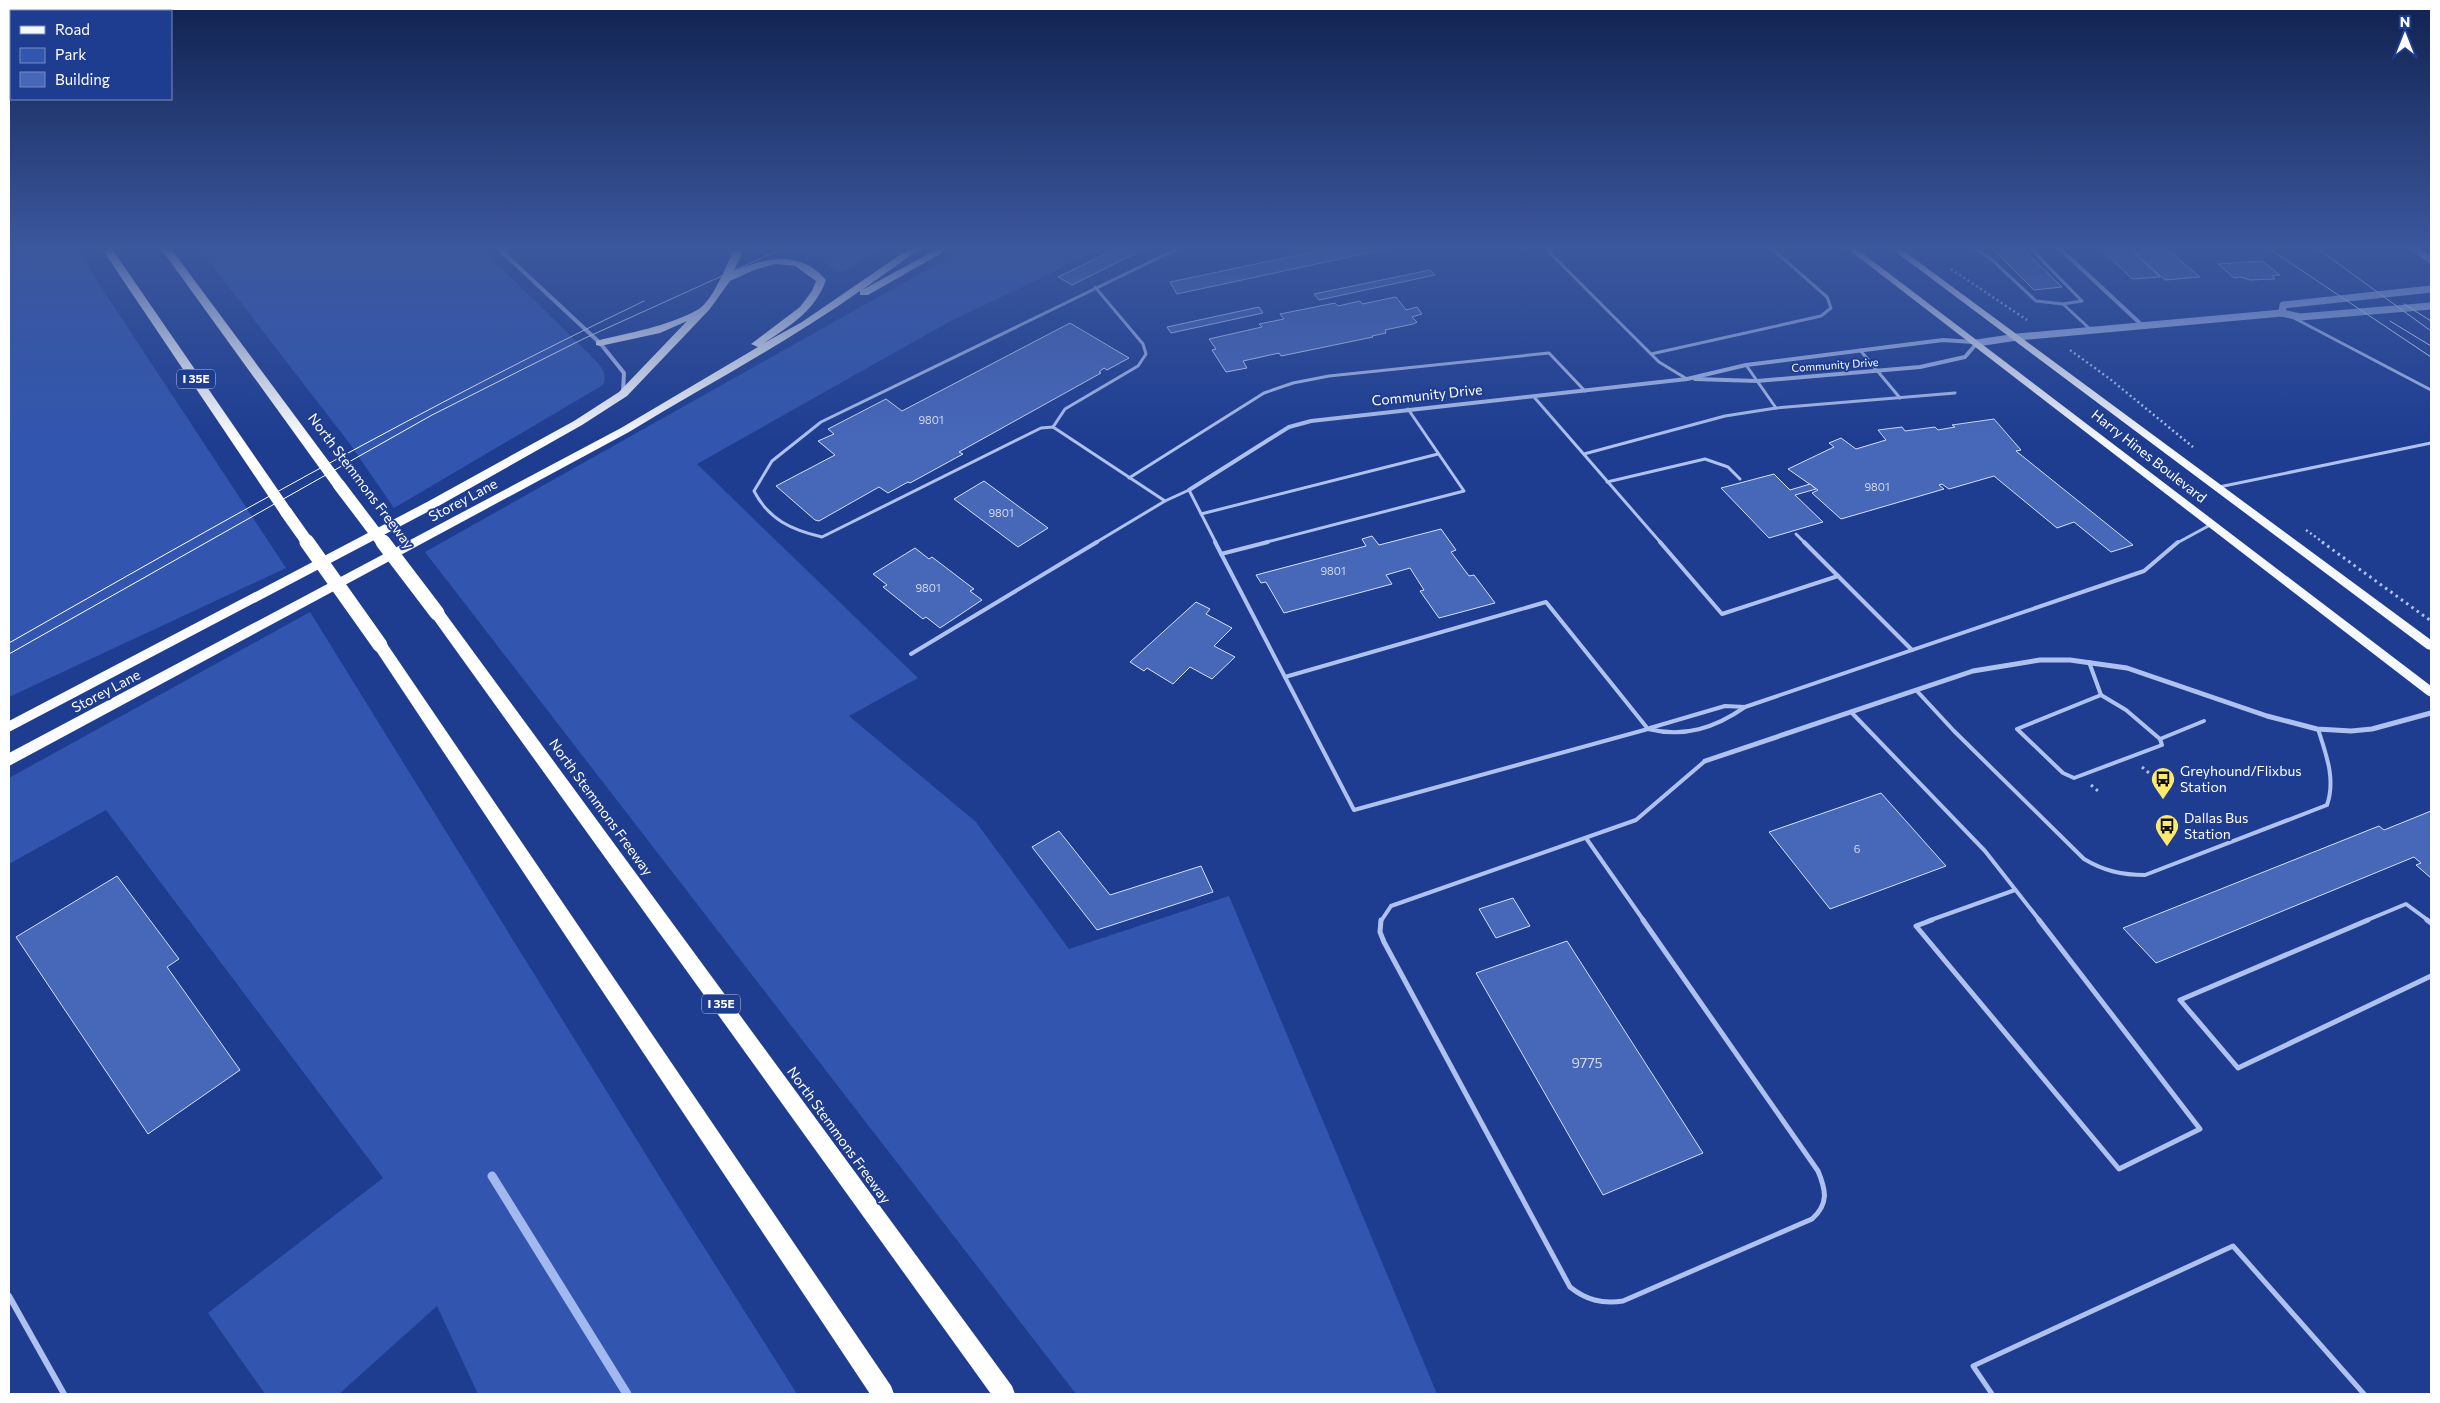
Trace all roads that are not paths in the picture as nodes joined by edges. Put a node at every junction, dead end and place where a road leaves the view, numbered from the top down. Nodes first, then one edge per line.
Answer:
1 (150, 311) edge
2 (212, 311) edge
3 (567, 311) edge
4 (698, 311) edge
5 (702, 311) edge
6 (800, 311) edge
7 (824, 311) edge
8 (829, 311) edge
9 (1045, 311) edge
10 (1116, 311) edge
11 (1608, 311) edge
12 (1827, 311) edge
13 (1936, 311) edge
14 (1981, 311) edge
15 (2071, 311) edge
16 (2127, 311) edge
17 (2366, 311) edge
18 (2282, 313) junction
19 (806, 324) junction
20 (2143, 326) junction
21 (2091, 330) junction
22 (2016, 337) junction
23 (600, 342) junction
24 (1977, 342) junction
25 (1860, 350) junction
26 (1651, 354) junction
27 (1746, 365) junction
28 (1878, 372) junction
29 (1687, 379) junction
30 (1757, 381) junction
31 (696, 386) junction
32 (2431, 390) edge
33 (1585, 391) junction
34 (623, 394) junction
35 (1955, 394) dead end
36 (1534, 397) junction
37 (1900, 398) junction
38 (1776, 408) junction
39 (1408, 409) junction
40 (1053, 428) junction
41 (2431, 443) edge
42 (1438, 454) junction
43 (1584, 454) junction
44 (1129, 478) junction
45 (1740, 479) dead end
46 (1607, 482) junction
47 (2219, 487) junction
48 (1188, 490) junction
49 (1165, 502) junction
50 (1201, 514) junction
51 (2212, 524) junction
52 (1796, 534) dead end
53 (1221, 554) junction
54 (1838, 576) junction
55 (2431, 646) edge
56 (1912, 650) junction
57 (911, 654) dead end
58 (2088, 660) junction
59 (1285, 677) junction
60 (1916, 690) junction
61 (2431, 692) edge
62 (2101, 695) junction
63 (1745, 707) junction
64 (1852, 712) junction
65 (2431, 713) edge
66 (2204, 721) dead end
67 (9, 727) edge
68 (1648, 729) junction
69 (2318, 729) junction
70 (2160, 739) junction
71 (9, 760) edge
72 (1705, 761) joint
73 (1586, 838) junction
74 (2015, 890) junction
75 (2431, 922) edge
76 (2431, 976) edge
77 (9, 1296) edge
78 (63, 1394) edge
79 (883, 1394) edge
80 (1004, 1394) edge
81 (1992, 1394) edge
82 (2364, 1394) edge

1 - 79 highway, I 35E, bridge
2 - 80 highway, North Stemmons Freeway / I 35E, bridge
3 - 23 street
4 - 23 highway
5 - 34 highway, Storey Lane
6 - 31 highway
7 - 19 highway, Storey Lane
8 - 19 highway
9 - 40 lane
10 - 40 lane
11 - 26 lane
12 - 26 lane
13 - 24 main road, Harry Hines Boulevard
14 - 22 main road, Harry Hines Boulevard
15 - 21 lane
16 - 20 street
17 - 18 street, Community Drive
18 - 20 street, Community Drive
18 - 32 lane
19 - 31 highway, Storey Lane
20 - 21 street, Community Drive
21 - 22 street, Community Drive
22 - 24 street, Community Drive
22 - 47 main road, Harry Hines Boulevard
23 - 34 street
24 - 25 street, Community Drive
24 - 28 street, Community Drive
24 - 51 main road, Harry Hines Boulevard
25 - 27 street, Community Drive
25 - 28 lane
26 - 29 lane
27 - 29 street, Community Drive
27 - 30 lane
28 - 30 street, Community Drive
28 - 37 lane
29 - 30 street, Community Drive
29 - 33 street, Community Drive
30 - 38 lane
31 - 71 highway, Storey Lane
33 - 36 street, Community Drive
33 - 44 lane
34 - 67 highway, Storey Lane
35 - 37 lane
36 - 39 street, Community Drive
36 - 43 lane
37 - 38 lane
38 - 43 lane
39 - 42 lane
39 - 48 street, Community Drive
40 - 44 lane
41 - 47 lane
42 - 50 lane
42 - 53 lane
43 - 46 lane
44 - 49 lane
45 - 46 lane
46 - 54 lane
47 - 55 main road, Harry Hines Boulevard
48 - 49 lane
48 - 50 lane
49 - 57 lane
50 - 53 lane
51 - 56 lane
51 - 61 main road, Harry Hines Boulevard
52 - 54 lane
53 - 59 lane
54 - 56 lane
56 - 63 lane
58 - 60 street
58 - 62 lane
58 - 69 street
59 - 68 lane
59 - 68 lane
60 - 64 street
60 - 69 lane
62 - 70 lane
62 - 70 lane
63 - 68 lane
63 - 68 lane
64 - 72 street
64 - 74 lane
65 - 69 street
66 - 70 lane
72 - 73 lane
73 - 73 lane
74 - 74 lane
75 - 76 lane
77 - 78 street
81 - 82 lane

